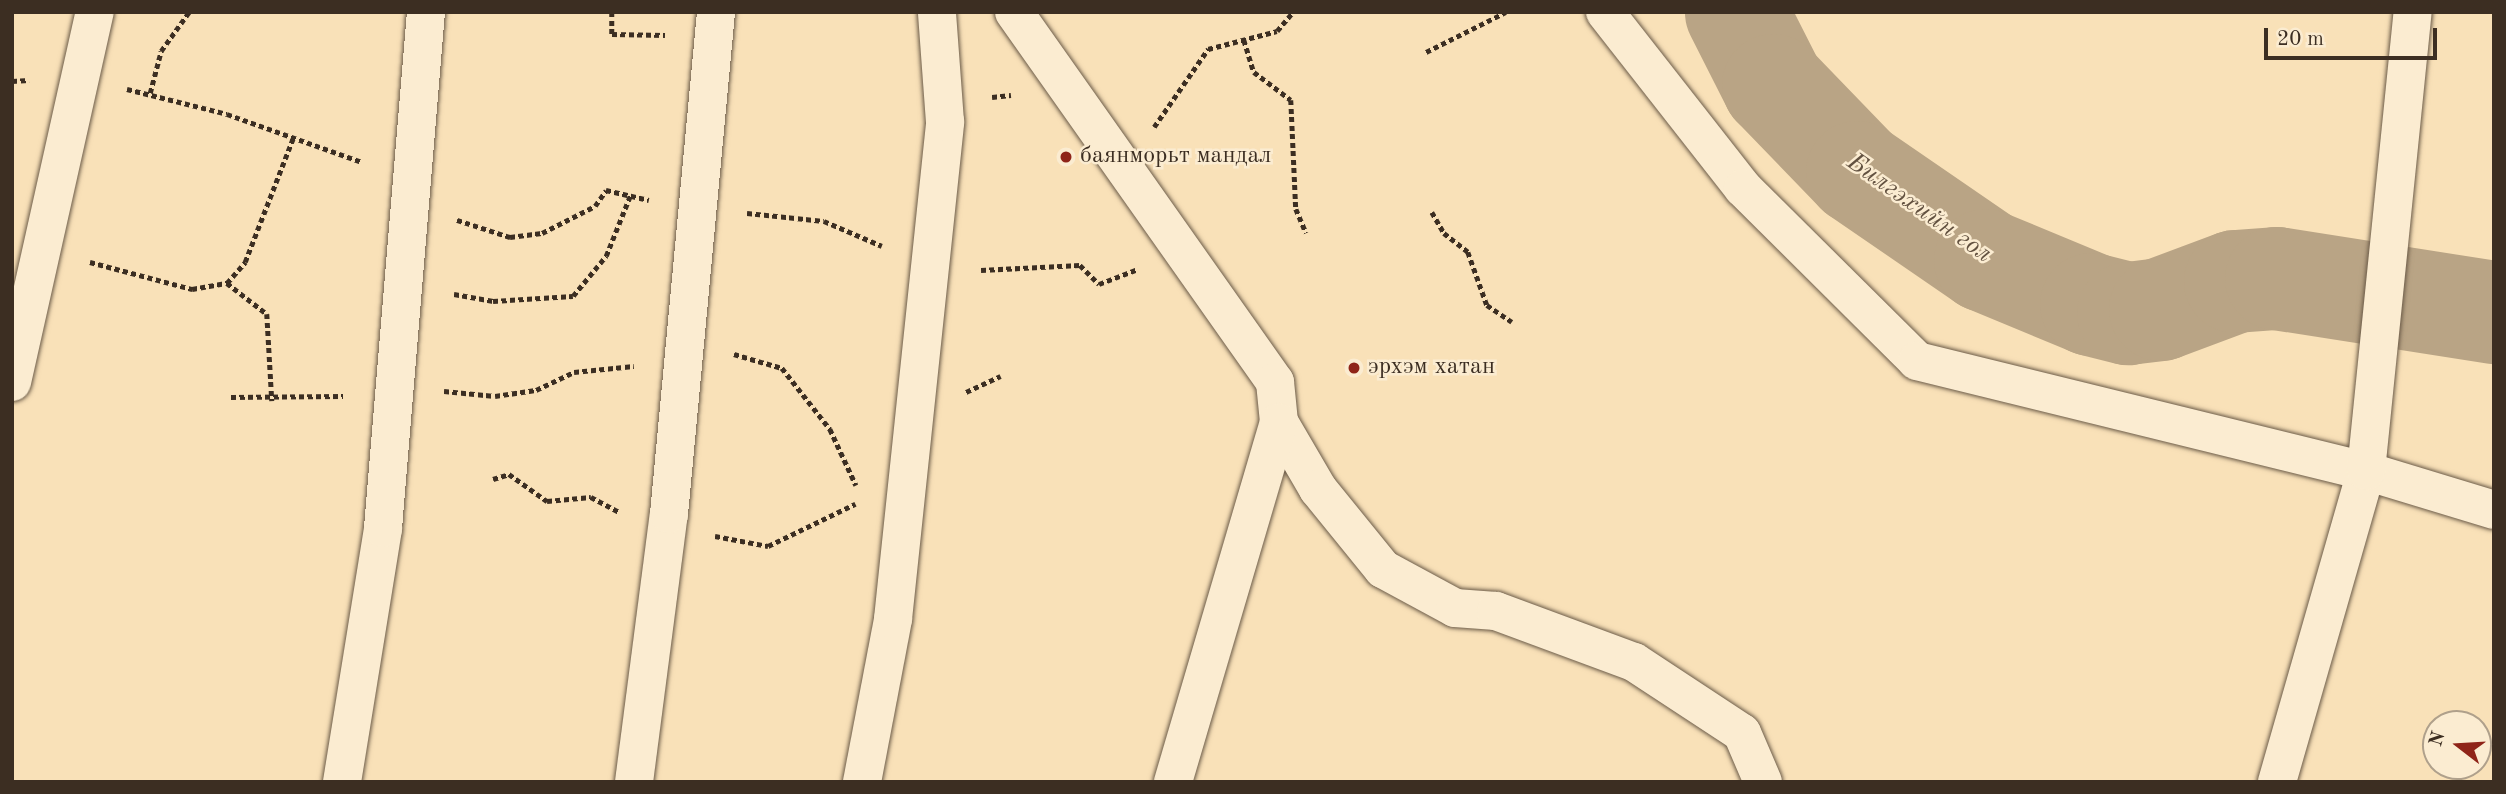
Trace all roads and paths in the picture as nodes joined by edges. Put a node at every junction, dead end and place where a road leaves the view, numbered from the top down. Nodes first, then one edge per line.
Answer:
1 (95, 12) edge
2 (189, 12) edge
3 (426, 12) edge
4 (612, 12) edge
5 (937, 12) edge
6 (1014, 12) edge
7 (1293, 12) edge
8 (1506, 12) edge
9 (1605, 12) edge
10 (2413, 12) edge
11 (715, 26) edge
12 (1244, 40) junction
13 (1426, 52) dead end
14 (80, 77) junction
15 (150, 93) junction
16 (293, 138) junction
17 (1121, 164) junction
18 (700, 187) junction
19 (409, 195) junction
20 (630, 196) junction
21 (1432, 212) dead end
22 (793, 213) dead end
23 (1306, 233) dead end
24 (42, 247) junction
25 (929, 268) junction
26 (227, 283) junction
27 (401, 284) junction
28 (1099, 284) dead end
29 (1512, 322) dead end
30 (684, 351) junction
31 (574, 372) dead end
32 (12, 382) edge
33 (394, 385) junction
34 (231, 397) dead end
35 (272, 401) junction
36 (1279, 422) junction
37 (2365, 471) junction
38 (493, 479) dead end
39 (864, 502) junction
40 (905, 508) junction
41 (2494, 510) edge
42 (667, 531) junction
43 (342, 782) edge
44 (634, 782) edge
45 (862, 782) edge
46 (1173, 782) edge
47 (1763, 782) edge
48 (2277, 782) edge

1 - 14 street
2 - 15 path
3 - 19 street
4 - 11 path
5 - 25 street
6 - 17 street
7 - 12 path
8 - 13 path
9 - 37 street
10 - 37 street
11 - 18 street
12 - 17 path
12 - 23 path
14 - 15 path
14 - 24 street
15 - 16 path
16 - 19 path
16 - 26 path
17 - 36 street
18 - 20 path
18 - 30 street
19 - 20 path
19 - 27 street
20 - 27 path
21 - 29 path
22 - 25 path
24 - 26 path
24 - 32 street
25 - 28 path
25 - 40 street
26 - 35 path
27 - 33 street
30 - 39 path
30 - 42 street
31 - 33 path
33 - 35 path
33 - 43 street
34 - 35 path
36 - 46 street
36 - 47 street
37 - 41 street
37 - 48 street
38 - 42 path
39 - 40 path
39 - 42 path
40 - 45 street
42 - 44 street

